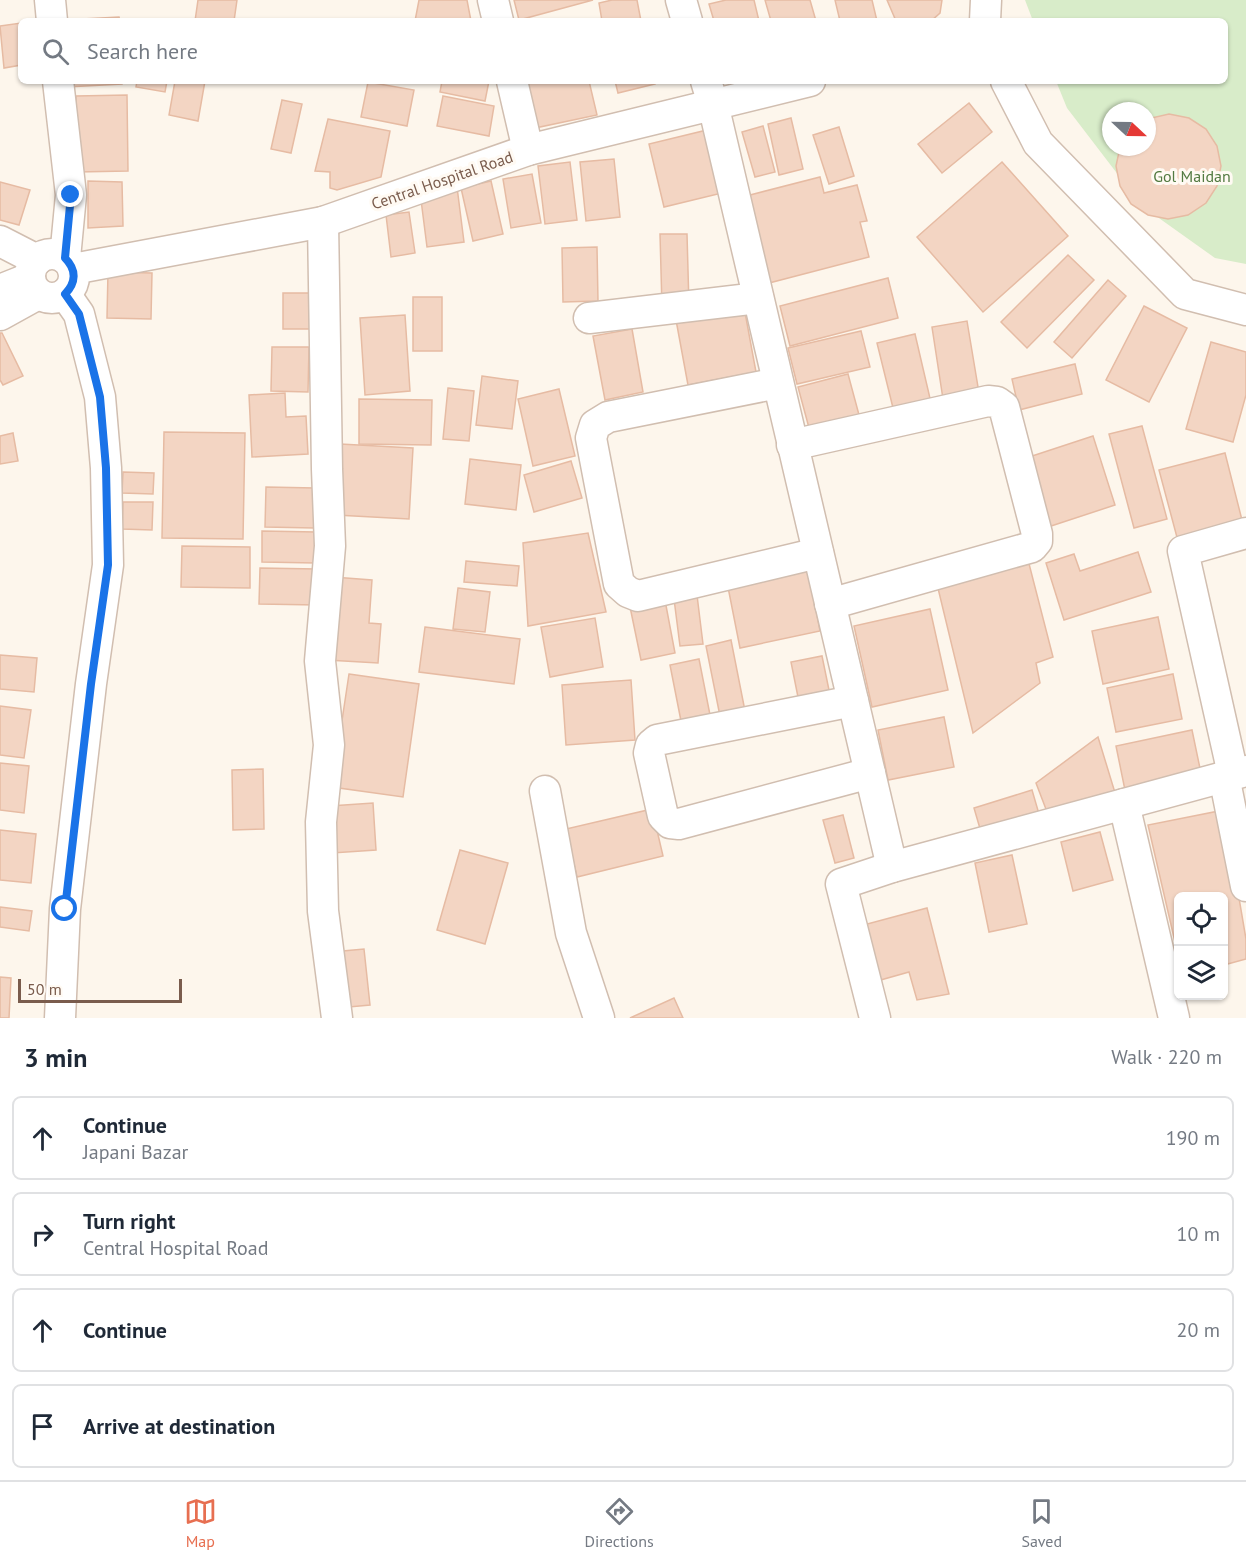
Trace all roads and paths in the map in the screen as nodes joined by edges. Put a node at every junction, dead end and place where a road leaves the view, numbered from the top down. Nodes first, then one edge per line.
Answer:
1 (50, 0) edge
2 (493, 0) edge
3 (681, 0) edge
4 (986, 0) edge
5 (52, 18) edge
6 (497, 18) edge
7 (686, 18) edge
8 (985, 18) edge
9 (58, 84) edge
10 (513, 84) edge
11 (785, 84) edge
12 (1008, 84) edge
13 (709, 93) edge
14 (528, 150) junction
15 (323, 222) junction
16 (0, 241) edge
17 (51, 276) junction
18 (0, 290) edge
19 (758, 298) junction
20 (1246, 310) edge
21 (0, 315) edge
22 (589, 318) dead end
23 (778, 382) junction
24 (792, 445) junction
25 (1246, 533) edge
26 (818, 553) junction
27 (830, 604) junction
28 (853, 701) junction
29 (870, 773) junction
30 (1234, 774) edge
31 (545, 791) dead end
32 (1124, 804) junction
33 (892, 867) junction
34 (1246, 886) edge
35 (60, 1018) edge
36 (337, 1018) edge
37 (599, 1018) edge
38 (875, 1018) edge
39 (1174, 1018) edge

1 - 5 street
2 - 6 street
3 - 7 street
4 - 8 street
9 - 17 street
10 - 14 street
11 - 13 street, Central Hospital Road
12 - 20 street
13 - 14 street, Central Hospital Road
13 - 19 street
14 - 15 street, Central Hospital Road
15 - 17 street, Central Hospital Road
15 - 36 street
16 - 17 street
17 - 18 street, Central Hospital Road
17 - 21 street, Central Hospital Road
17 - 35 street
19 - 22 street
19 - 23 street
23 - 24 street
23 - 26 street
24 - 26 street
24 - 27 street
25 - 30 street
26 - 27 street
27 - 28 street
28 - 29 street
28 - 29 street
29 - 33 street
30 - 32 street
30 - 34 street
31 - 37 street
32 - 33 street
32 - 39 street
33 - 38 street

